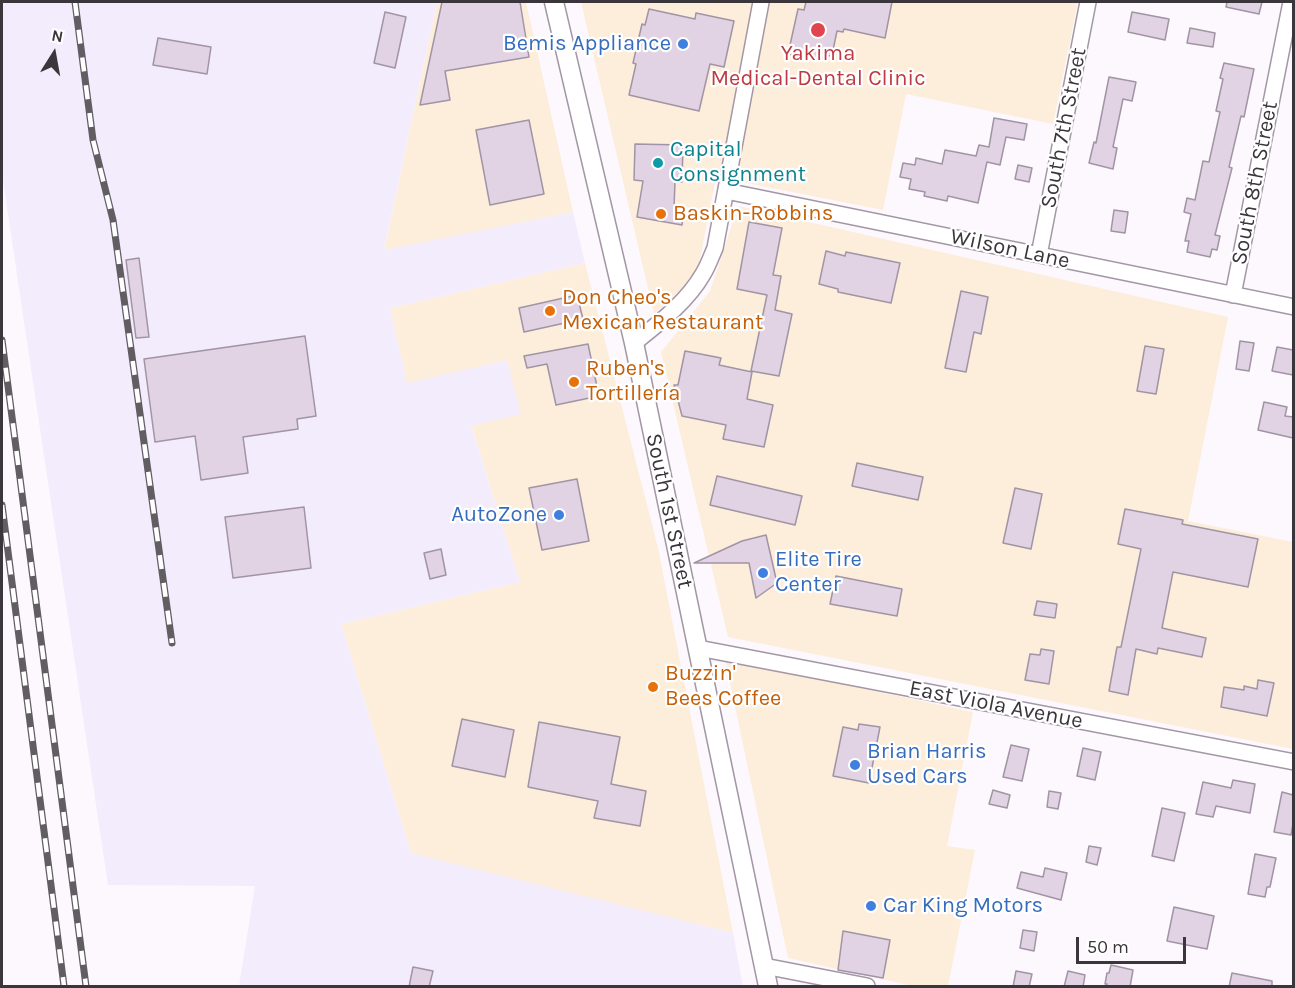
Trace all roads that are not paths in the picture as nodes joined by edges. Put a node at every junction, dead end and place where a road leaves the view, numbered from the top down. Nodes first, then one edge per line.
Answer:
1 (554, 2) edge
2 (761, 2) edge
3 (1088, 2) edge
4 (1291, 2) edge
5 (726, 191) junction
6 (1039, 255) junction
7 (1233, 295) junction
8 (1293, 307) edge
9 (634, 343) junction
10 (698, 648) junction
11 (1293, 762) edge
12 (764, 966) junction
13 (768, 987) edge
14 (867, 987) edge

1 - 9 main road, South 1st Street
2 - 5 street
3 - 6 street, South 7th Street
4 - 7 street, South 8th Street
5 - 6 street, Wilson Lane
5 - 9 street
6 - 7 street, Wilson Lane
7 - 8 street, Wilson Lane
9 - 10 main road, South 1st Street
10 - 11 street, East Viola Avenue
10 - 12 main road, South 1st Street
12 - 13 main road, South 1st Street
12 - 14 street

